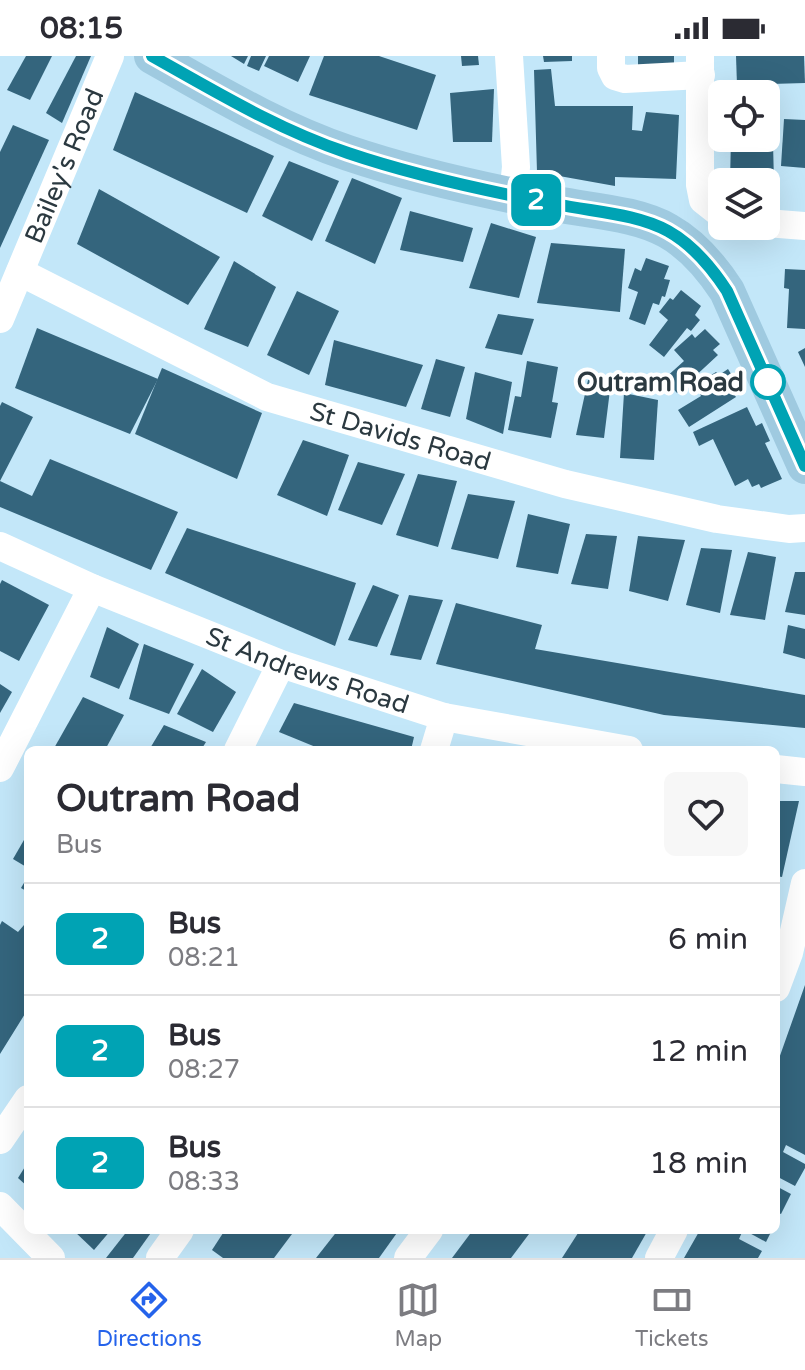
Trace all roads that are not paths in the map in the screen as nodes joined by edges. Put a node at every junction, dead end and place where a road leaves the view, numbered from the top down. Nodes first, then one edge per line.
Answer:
1 (110, 56) edge
2 (152, 56) edge
3 (509, 56) edge
4 (611, 56) edge
5 (700, 65) edge
6 (513, 196) junction
7 (708, 199) edge
8 (780, 224) edge
9 (805, 226) edge
10 (20, 272) junction
11 (0, 319) edge
12 (805, 466) edge
13 (805, 528) edge
14 (0, 546) edge
15 (92, 588) junction
16 (281, 664) junction
17 (444, 717) junction
18 (240, 746) edge
19 (435, 746) edge
20 (607, 746) edge
21 (0, 768) edge
22 (780, 769) edge
23 (805, 772) edge
24 (805, 883) edge
25 (780, 977) edge
26 (24, 1105) edge
27 (0, 1140) edge
28 (0, 1206) edge
29 (24, 1230) edge
30 (27, 1234) edge
31 (177, 1234) edge
32 (426, 1234) edge
33 (672, 1234) edge
34 (51, 1258) edge
35 (160, 1258) edge
36 (408, 1258) edge
37 (659, 1258) edge

1 - 10 street, Bailey's Road
2 - 6 main road
3 - 6 street
4 - 5 street
5 - 7 street
6 - 12 main road
8 - 9 street
10 - 11 street, Bailey's Road
10 - 13 street, St Davids Road
14 - 15 street, St Andrews Road
15 - 16 street, St Andrews Road
15 - 21 street
16 - 17 street, St Andrews Road
16 - 18 street
17 - 19 street
17 - 20 street, St Andrews Road
22 - 23 street
24 - 25 street
26 - 27 street
28 - 29 street
30 - 34 street
31 - 35 street
32 - 36 street
33 - 37 street

